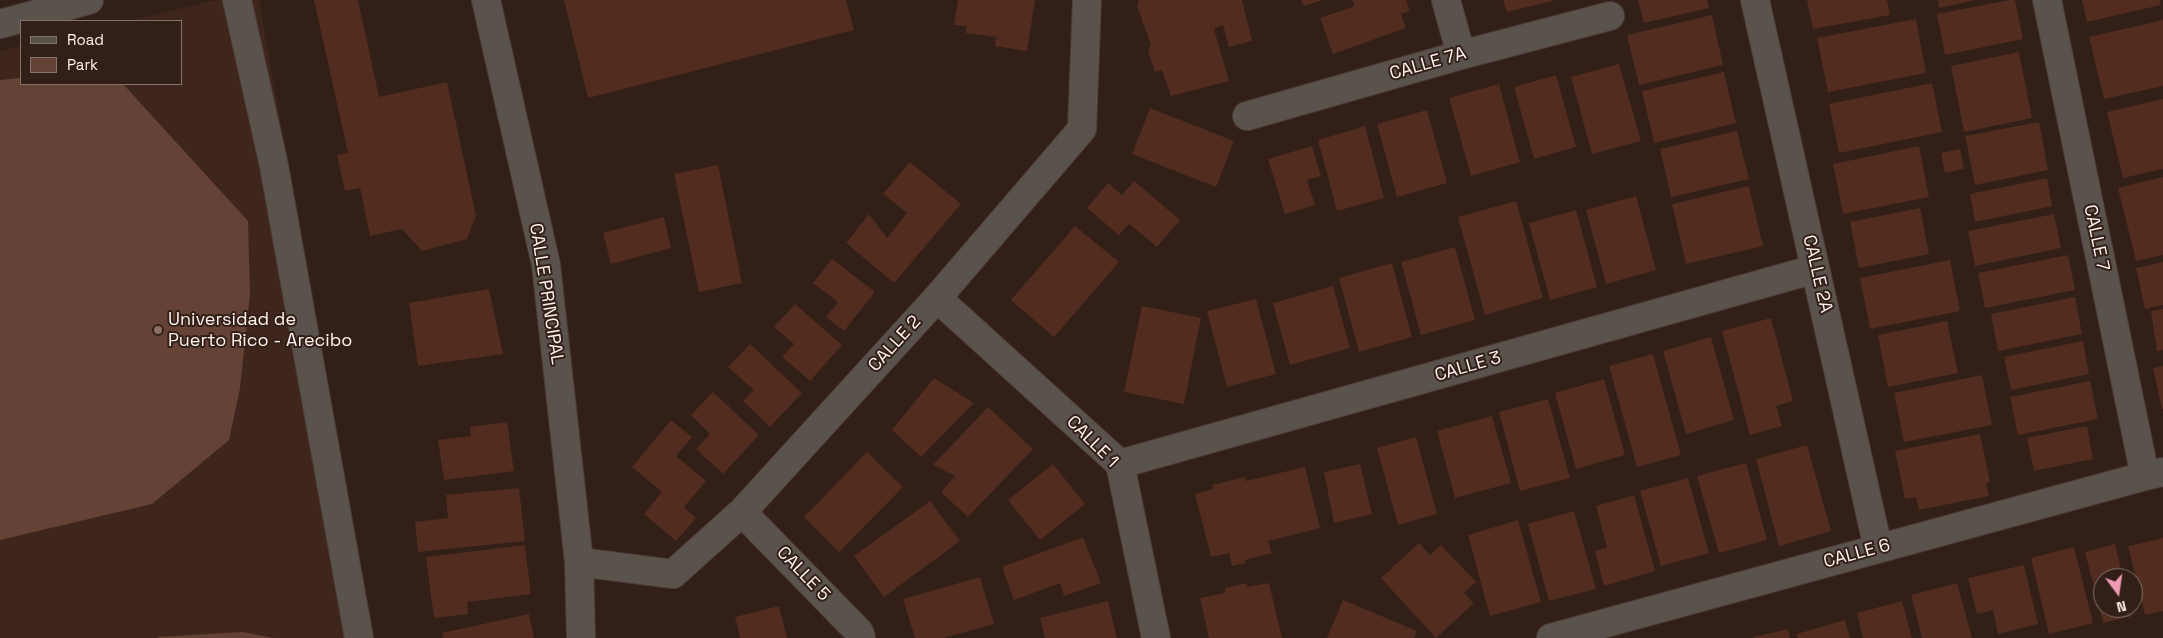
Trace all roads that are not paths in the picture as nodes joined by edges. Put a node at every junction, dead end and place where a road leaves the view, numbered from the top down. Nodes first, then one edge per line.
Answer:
1 (89, 0) edge
2 (237, 0) edge
3 (486, 0) edge
4 (1087, 0) edge
5 (1446, 0) edge
6 (1754, 0) edge
7 (2047, 0) edge
8 (1610, 16) dead end
9 (0, 24) edge
10 (1460, 55) junction
11 (1247, 116) dead end
12 (1816, 269) junction
13 (937, 298) junction
14 (1120, 464) junction
15 (2154, 474) edge
16 (742, 512) junction
17 (1878, 548) junction
18 (579, 562) junction
19 (359, 638) edge
20 (581, 638) edge
21 (861, 638) edge
22 (1156, 638) edge
23 (1551, 638) edge

1 - 9 street
2 - 19 street
3 - 18 street, CALLE PRINCIPAL
4 - 13 street, CALLE 2
5 - 10 street
6 - 12 street, CALLE 2A
7 - 15 street, CALLE 7
8 - 10 street, CALLE 7A
10 - 11 street, CALLE 7A
12 - 14 street, CALLE 3
12 - 17 street, CALLE 2A
13 - 14 street, CALLE 1
13 - 16 street, CALLE 2
14 - 22 street, CALLE 1
15 - 17 street, CALLE 6
16 - 18 street, CALLE 2
16 - 21 street, CALLE 5
17 - 23 street, CALLE 6
18 - 20 street

